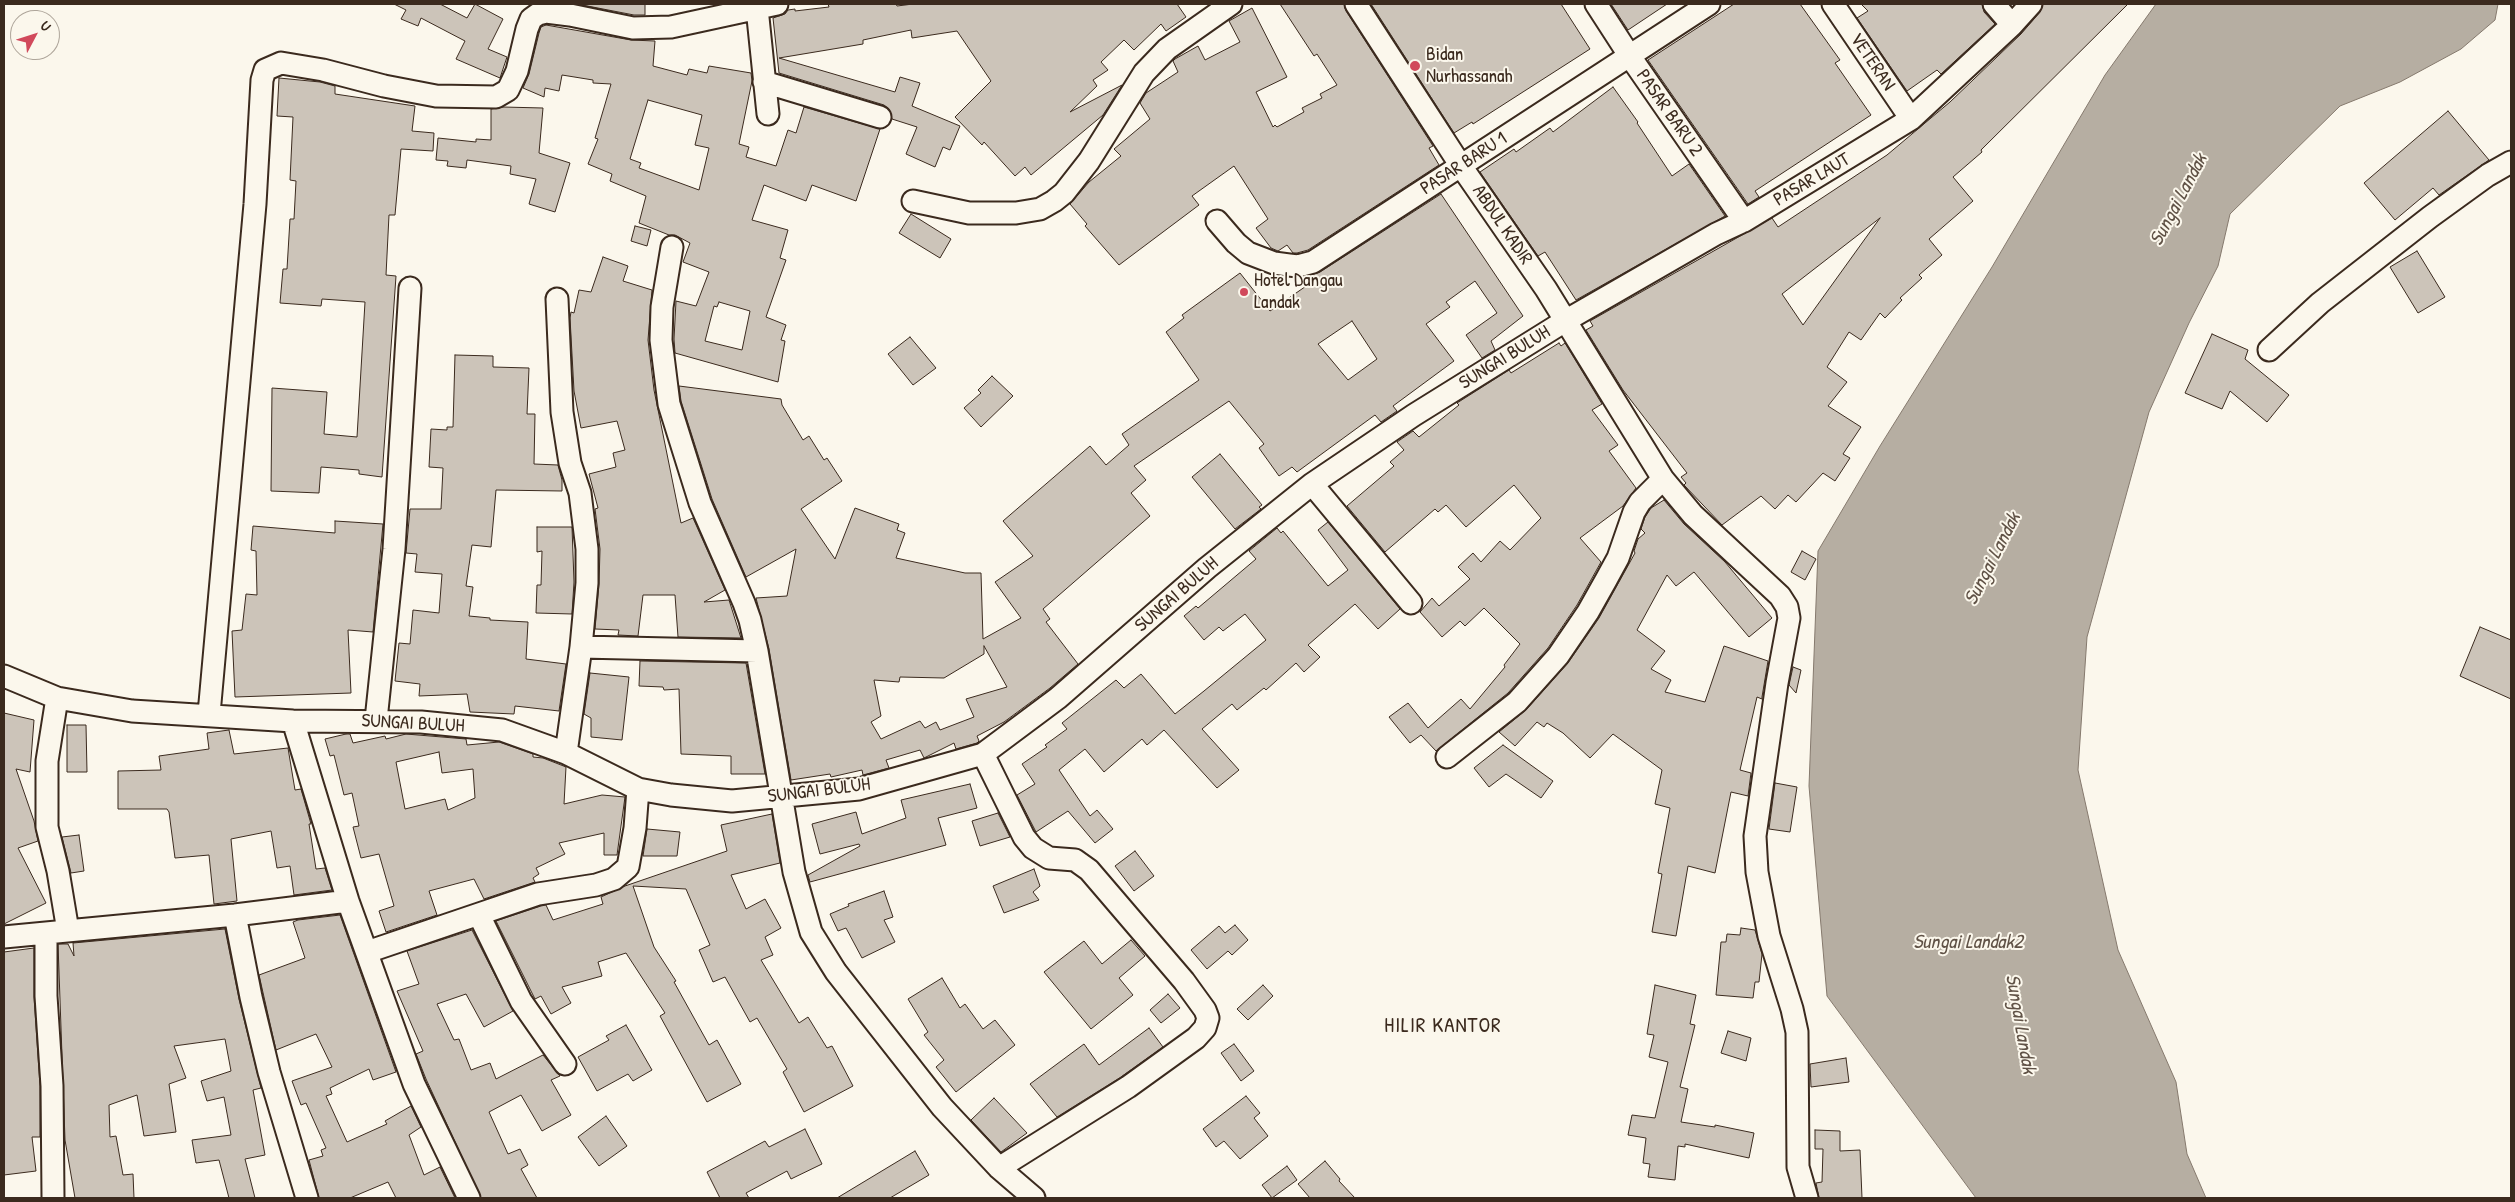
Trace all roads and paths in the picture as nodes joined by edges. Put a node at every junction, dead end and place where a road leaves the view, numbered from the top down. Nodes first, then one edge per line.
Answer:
1 (1231, 4) edge
2 (1356, 4) edge
3 (1596, 4) edge
4 (1709, 4) edge
5 (1833, 4) edge
6 (1994, 4) edge
7 (2031, 4) edge
8 (767, 6) edge
9 (2012, 25) junction
10 (1628, 55) junction
11 (764, 82) junction
12 (768, 114) dead end
13 (880, 117) dead end
14 (1911, 119) junction
15 (2511, 162) edge
16 (1461, 166) junction
17 (913, 201) dead end
18 (1217, 221) dead end
19 (1744, 221) junction
20 (672, 247) dead end
21 (410, 288) dead end
22 (557, 299) dead end
23 (1565, 320) junction
24 (2269, 350) dead end
25 (1663, 479) junction
26 (1312, 484) junction
27 (1410, 603) dead end
28 (581, 647) junction
29 (757, 651) junction
30 (4, 676) edge
31 (57, 698) junction
32 (209, 714) junction
33 (376, 720) junction
34 (293, 721) junction
35 (566, 753) junction
36 (983, 754) junction
37 (1447, 757) dead end
38 (638, 789) junction
39 (782, 797) junction
40 (348, 902) junction
41 (479, 915) junction
42 (235, 916) junction
43 (68, 931) junction
44 (46, 934) junction
45 (4, 937) edge
46 (366, 952) junction
47 (565, 1064) dead end
48 (999, 1168) junction
49 (53, 1197) dead end
50 (307, 1198) edge
51 (469, 1198) edge
52 (1034, 1198) edge
53 (1807, 1198) edge

1 - 17 street
2 - 16 street, ABDUL KADIR
3 - 10 street, PASAR BARU 2
4 - 10 street, PASAR BARU 1
5 - 14 street, VETERAN
6 - 9 street
7 - 9 street, PASAR LAUT
8 - 11 street
8 - 32 street
9 - 14 street, PASAR LAUT
10 - 16 street, PASAR BARU 1
10 - 19 street, PASAR BARU 2
11 - 12 street
11 - 13 street
14 - 19 street, PASAR LAUT
15 - 24 street
16 - 18 street, PASAR BARU 1
16 - 23 street, ABDUL KADIR
19 - 23 street, PASAR LAUT
20 - 29 street
21 - 33 street
22 - 28 street
23 - 25 street, ABDUL KADIR
23 - 26 street, SUNGAI BULUH
25 - 37 street
25 - 53 street, ABDUL KADIR
26 - 27 street
26 - 36 street, SUNGAI BULUH
28 - 29 street
28 - 35 street
29 - 39 street
30 - 31 street, SUNGAI BULUH
31 - 32 street, SUNGAI BULUH
31 - 43 street
32 - 34 street, SUNGAI BULUH
33 - 34 street, SUNGAI BULUH
33 - 35 street, SUNGAI BULUH
34 - 40 street
35 - 38 street, SUNGAI BULUH
36 - 39 street, SUNGAI BULUH
36 - 48 street
38 - 39 street, SUNGAI BULUH
38 - 41 street
39 - 48 street
40 - 42 street
40 - 46 street
41 - 46 street
41 - 47 street
42 - 43 street
42 - 50 street
43 - 44 street
44 - 45 street
44 - 49 street
46 - 51 street
48 - 52 street

